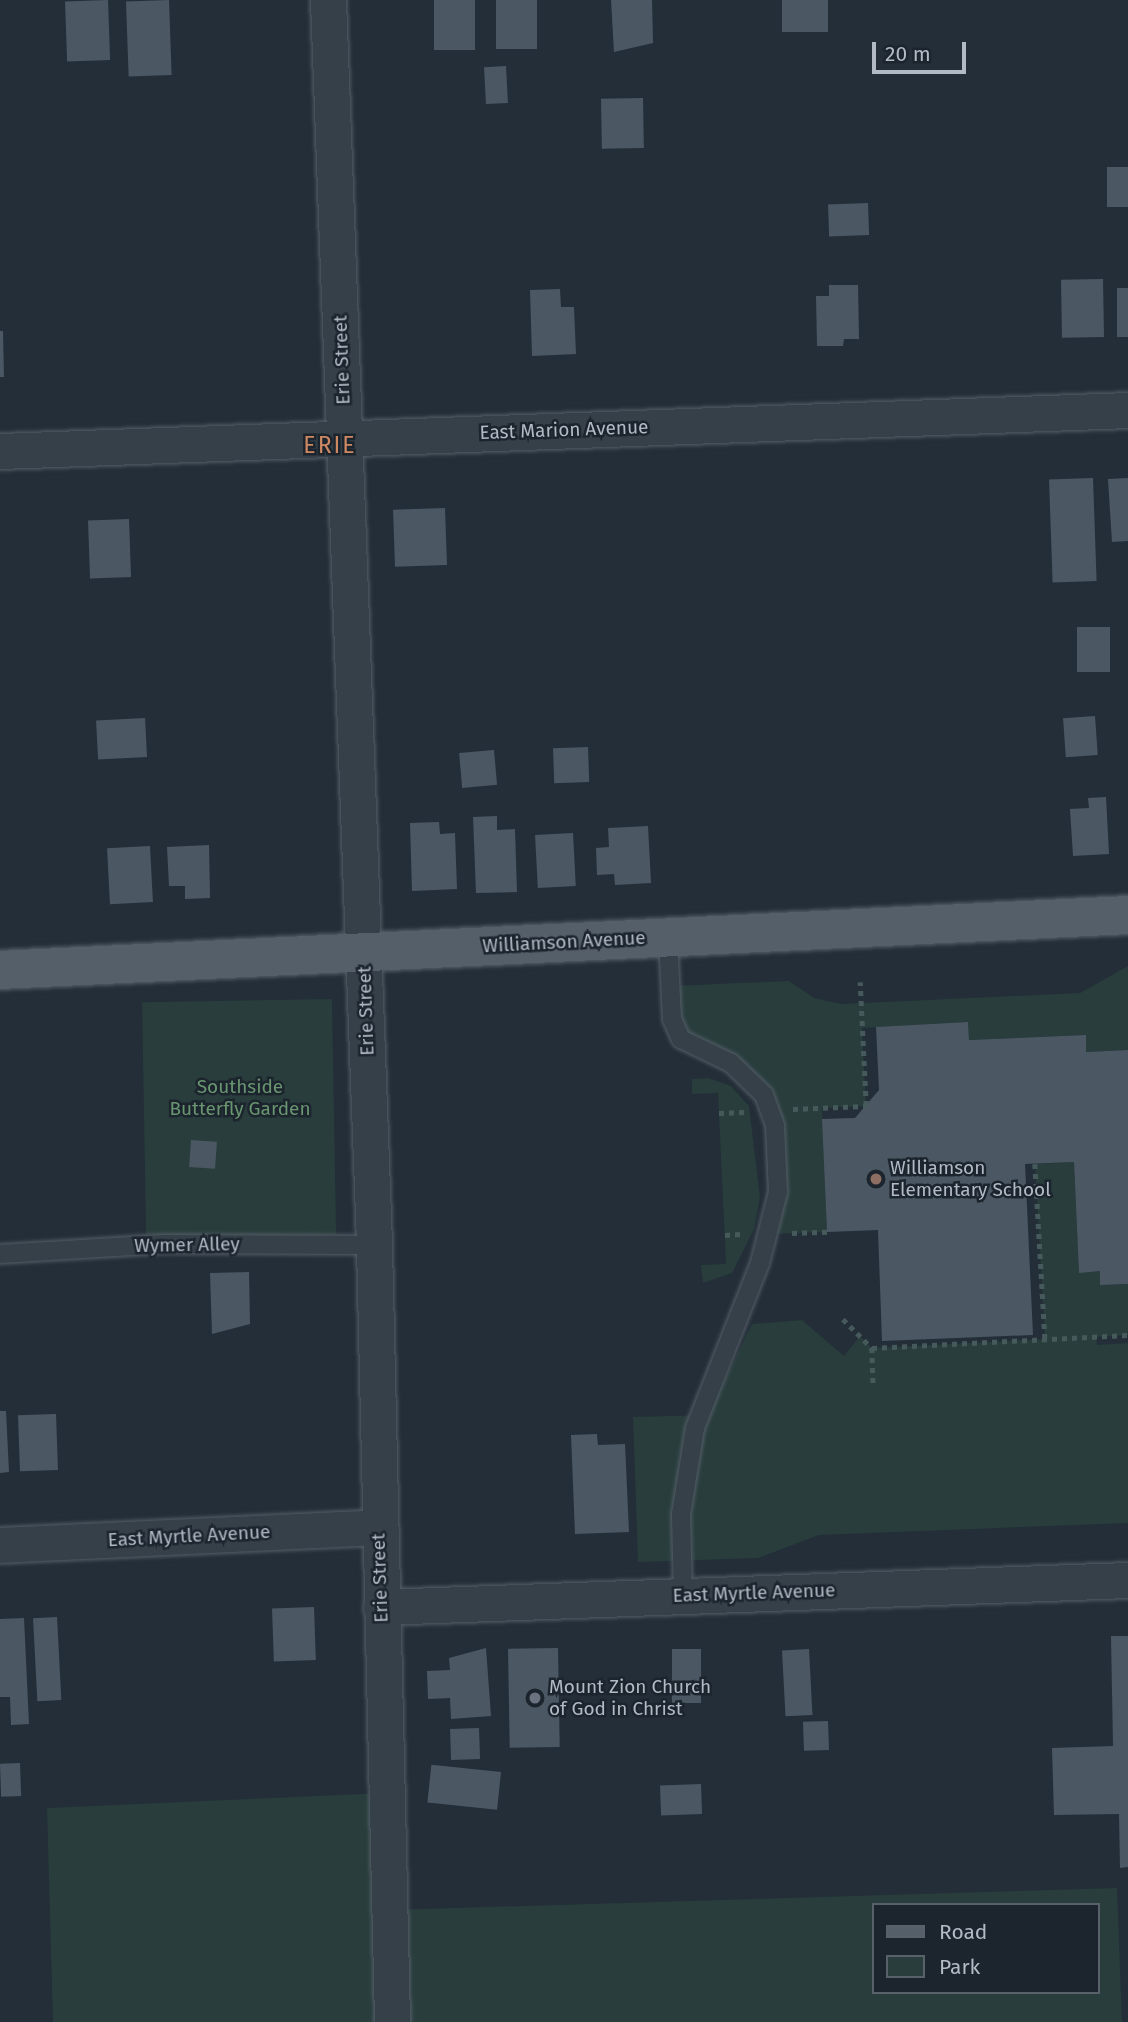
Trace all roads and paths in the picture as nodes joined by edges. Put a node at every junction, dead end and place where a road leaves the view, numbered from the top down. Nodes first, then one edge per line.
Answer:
1 (328, 0) edge
2 (1128, 410) edge
3 (345, 438) junction
4 (0, 451) edge
5 (1128, 915) edge
6 (668, 937) junction
7 (364, 952) junction
8 (0, 970) edge
9 (860, 982) dead end
10 (770, 1110) junction
11 (719, 1113) dead end
12 (1035, 1164) dead end
13 (374, 1245) junction
14 (0, 1254) edge
15 (842, 1319) dead end
16 (1128, 1335) edge
17 (1045, 1339) junction
18 (872, 1348) junction
19 (873, 1385) dead end
20 (378, 1527) junction
21 (0, 1545) edge
22 (1128, 1580) edge
23 (683, 1595) junction
24 (381, 1607) junction
25 (392, 2022) edge

1 - 3 street, Erie Street
2 - 3 street, East Marion Avenue
3 - 4 street, East Marion Avenue
3 - 7 street, Erie Street
5 - 6 main road, Williamson Avenue
6 - 7 main road, Williamson Avenue
6 - 10 lane
7 - 8 main road, Williamson Avenue
7 - 13 street, Erie Street
9 - 10 path
10 - 11 path
10 - 23 lane
12 - 17 path
13 - 14 lane, Wymer Alley
13 - 20 street, Erie Street
15 - 18 path
16 - 17 path
17 - 18 path
18 - 19 path
20 - 21 street, East Myrtle Avenue
20 - 24 street, Erie Street
22 - 23 street, East Myrtle Avenue
23 - 24 street, East Myrtle Avenue
24 - 25 street, Erie Street

